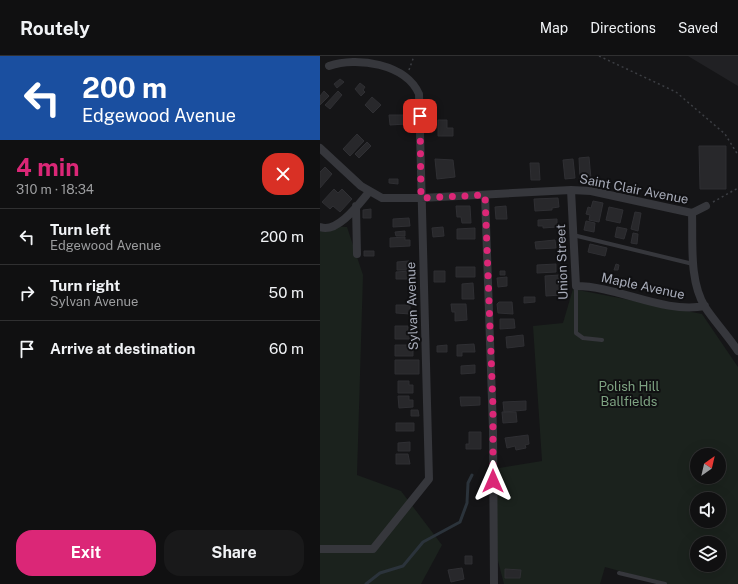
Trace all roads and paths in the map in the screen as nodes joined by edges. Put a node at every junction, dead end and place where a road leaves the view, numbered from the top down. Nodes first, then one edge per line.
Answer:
1 (414, 56) edge
2 (599, 56) edge
3 (329, 66) dead end
4 (406, 77) junction
5 (320, 148) edge
6 (738, 155) edge
7 (738, 188) edge
8 (571, 190) junction
9 (369, 192) junction
10 (485, 195) junction
11 (421, 198) junction
12 (356, 206) junction
13 (706, 206) joint
14 (692, 213) junction
15 (320, 227) edge
16 (573, 235) junction
17 (357, 254) dead end
18 (694, 265) junction
19 (576, 286) junction
20 (705, 306) junction
21 (602, 340) dead end
22 (738, 351) edge
23 (320, 548) edge
24 (620, 573) dead end
25 (494, 584) edge
26 (664, 584) edge

1 - 4 path
2 - 6 path
3 - 4 street, Sylvan Avenue
4 - 11 street, Sylvan Avenue
5 - 9 street
7 - 13 path
8 - 10 street, Saint Clair Avenue
8 - 14 street, Saint Clair Avenue
8 - 16 street, Union Street
9 - 11 street, Saint Clair Avenue
9 - 12 street
10 - 11 street, Saint Clair Avenue
10 - 25 street
11 - 23 street, Sylvan Avenue
12 - 15 street
12 - 17 street
13 - 14 street, Saint Clair Avenue
14 - 18 street
16 - 18 lane
16 - 19 street, Union Street
18 - 20 street
19 - 20 street, Maple Avenue
19 - 21 lane, Union Street
20 - 22 street
24 - 26 lane

